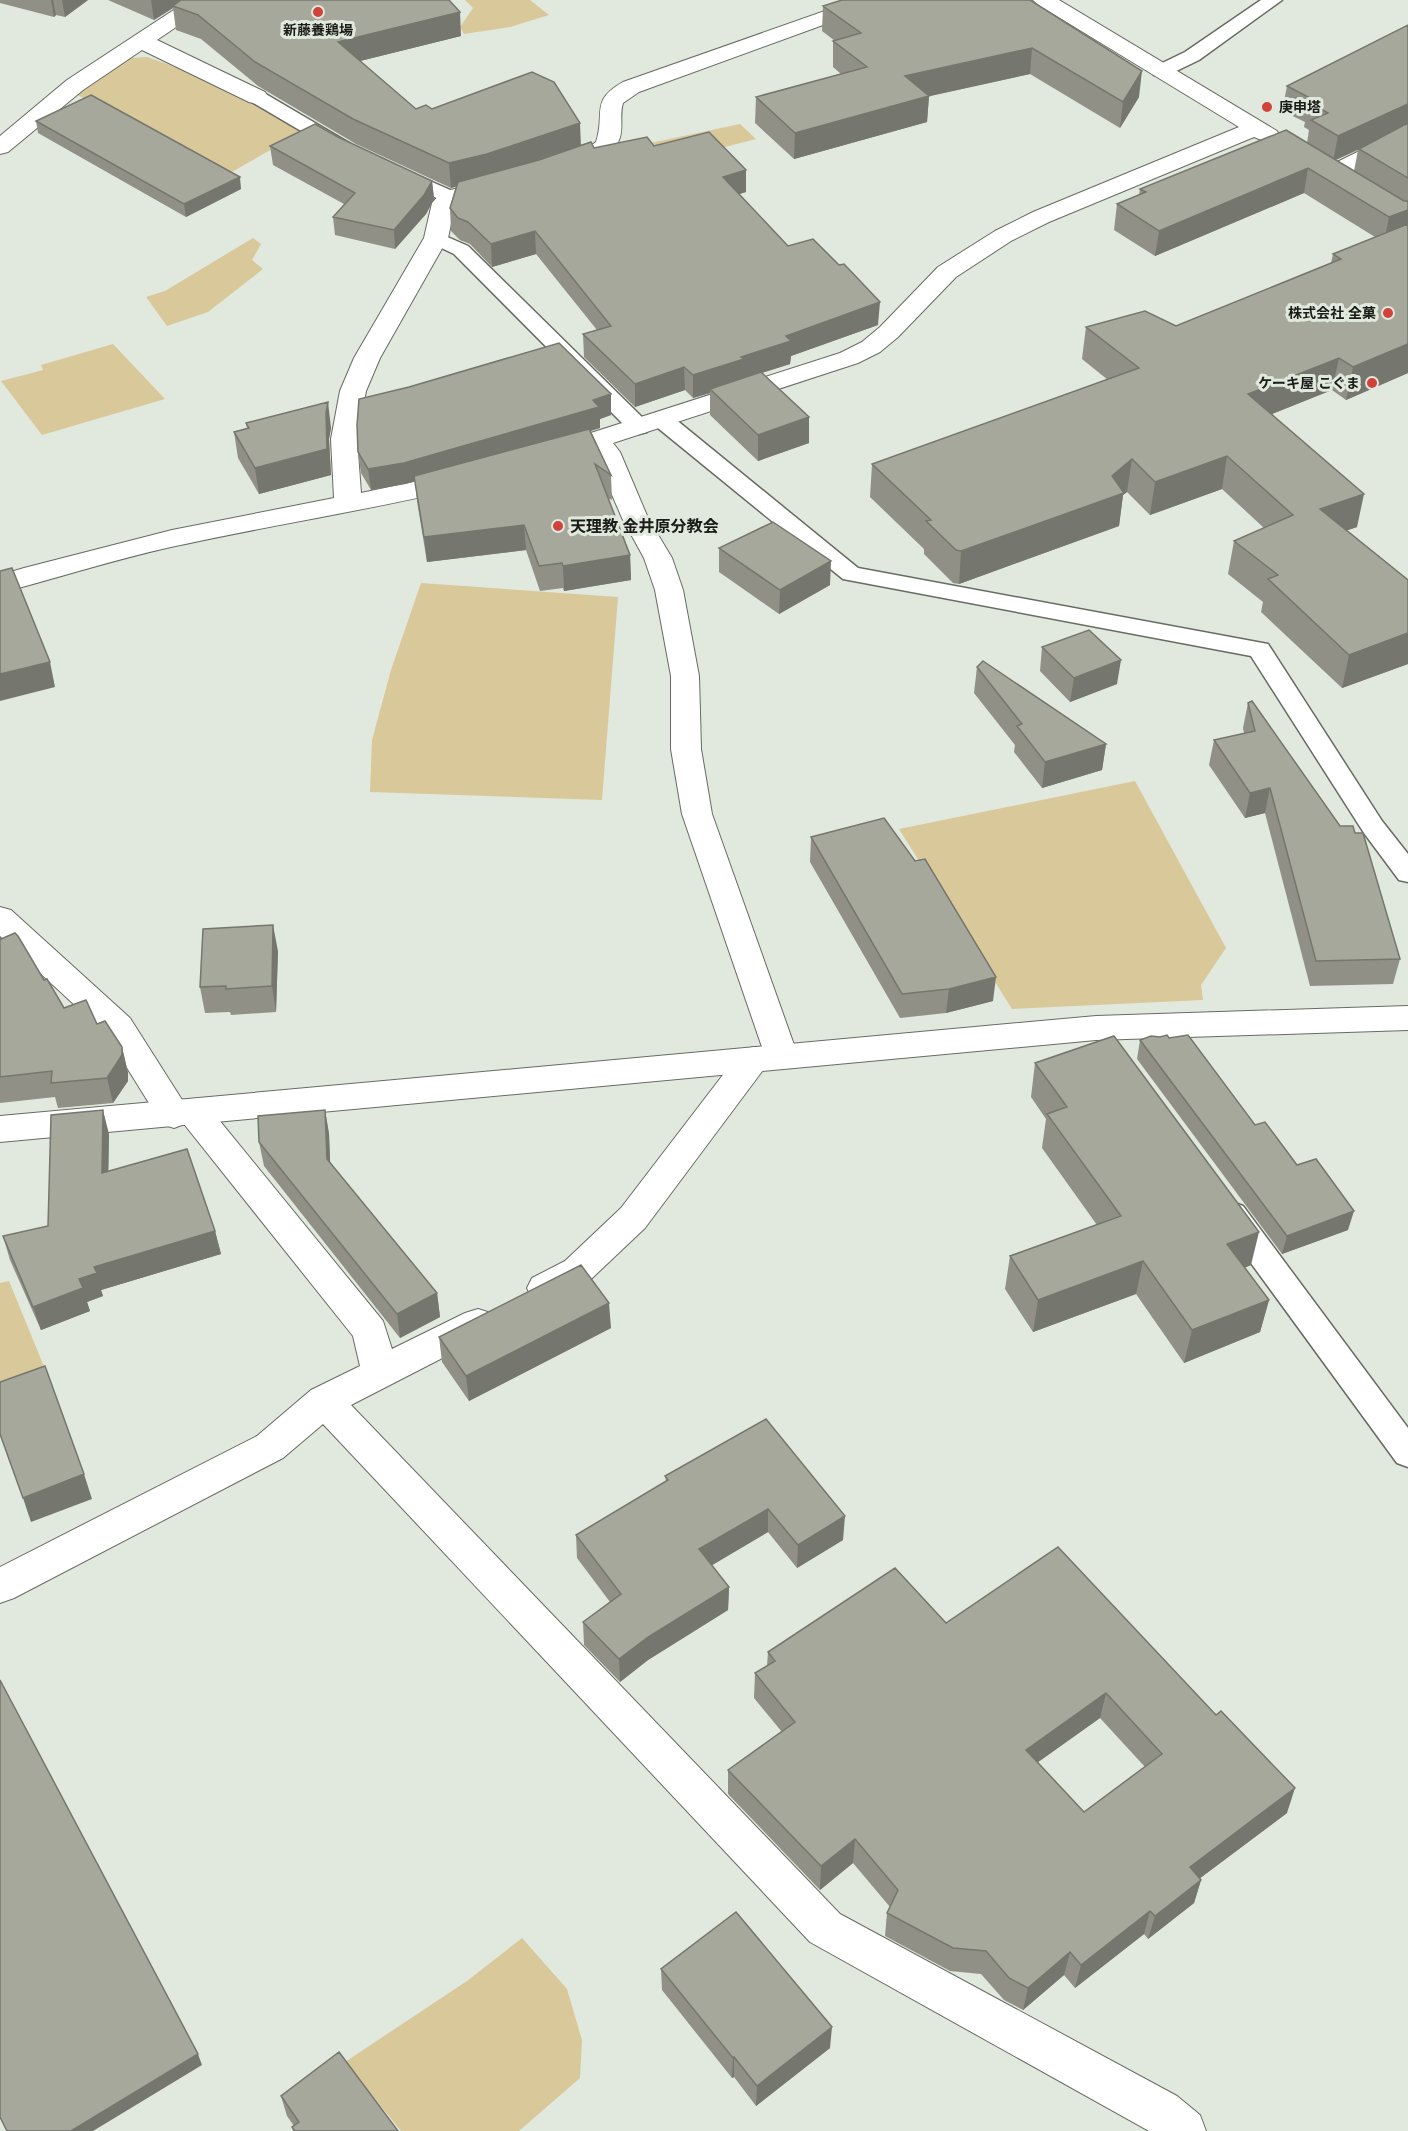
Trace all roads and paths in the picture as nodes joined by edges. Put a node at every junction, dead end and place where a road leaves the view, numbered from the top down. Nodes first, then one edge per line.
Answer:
1 (203, 0) edge
2 (877, 0) edge
3 (1044, 0) edge
4 (1273, 0) edge
5 (141, 41) junction
6 (1161, 70) junction
7 (257, 97) joint
8 (1256, 128) junction
9 (1408, 135) edge
10 (1284, 145) edge
11 (0, 147) edge
12 (358, 155) edge
13 (378, 165) edge
14 (550, 168) edge
15 (1332, 174) edge
16 (518, 179) edge
17 (450, 197) junction
18 (436, 238) junction
19 (650, 423) junction
20 (596, 441) junction
21 (530, 460) edge
22 (486, 473) edge
23 (348, 505) junction
24 (0, 584) edge
25 (1408, 873) edge
26 (0, 918) edge
27 (1408, 1018) edge
28 (1096, 1028) junction
29 (1117, 1057) edge
30 (768, 1058) junction
31 (184, 1114) junction
32 (0, 1129) edge
33 (1216, 1192) edge
34 (380, 1374) junction
35 (324, 1401) junction
36 (1408, 1453) edge
37 (0, 1586) edge
38 (1184, 2131) edge

1 - 5 street
2 - 14 street
3 - 6 street
4 - 6 lane
5 - 7 street
5 - 11 street
6 - 8 street
7 - 12 lane
8 - 10 street
8 - 19 street
9 - 15 street
13 - 17 lane
16 - 17 street
17 - 18 street
18 - 19 lane
18 - 23 street
19 - 20 street
19 - 25 lane
20 - 21 street
20 - 30 street
22 - 23 street
23 - 24 street
26 - 31 street
27 - 28 street
28 - 29 lane
28 - 30 street
30 - 31 street
30 - 34 street
31 - 32 street
31 - 34 street
33 - 36 lane
34 - 35 street
35 - 37 street
35 - 38 street

